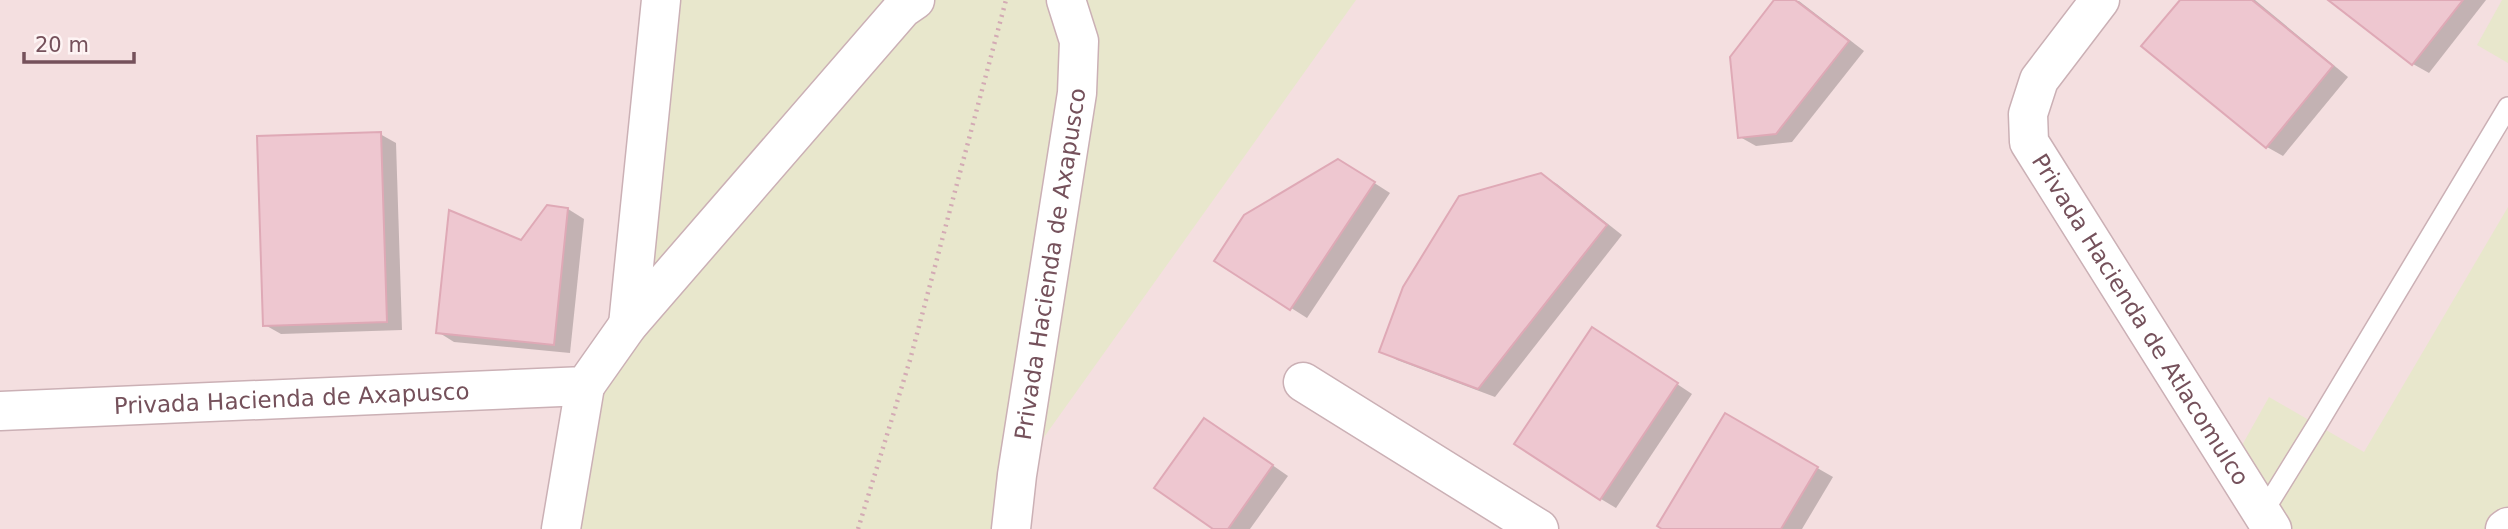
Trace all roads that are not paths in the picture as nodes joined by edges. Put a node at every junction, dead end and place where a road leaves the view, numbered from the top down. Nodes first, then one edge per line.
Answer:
1 (661, 0) edge
2 (915, 0) edge
3 (1066, 0) edge
4 (2100, 0) edge
5 (2508, 107) edge
6 (628, 325) junction
7 (1303, 382) dead end
8 (585, 386) junction
9 (0, 411) edge
10 (2262, 524) edge
11 (561, 529) edge
12 (1011, 529) edge
13 (1539, 529) edge

1 - 6 street
2 - 6 street
3 - 12 street, Privada Hacienda de Axapusco
4 - 10 street, Privada Hacienda de Atlacomulco
5 - 10 lane
6 - 8 street
7 - 13 street
8 - 9 street, Privada Hacienda de Axapusco
8 - 11 street

